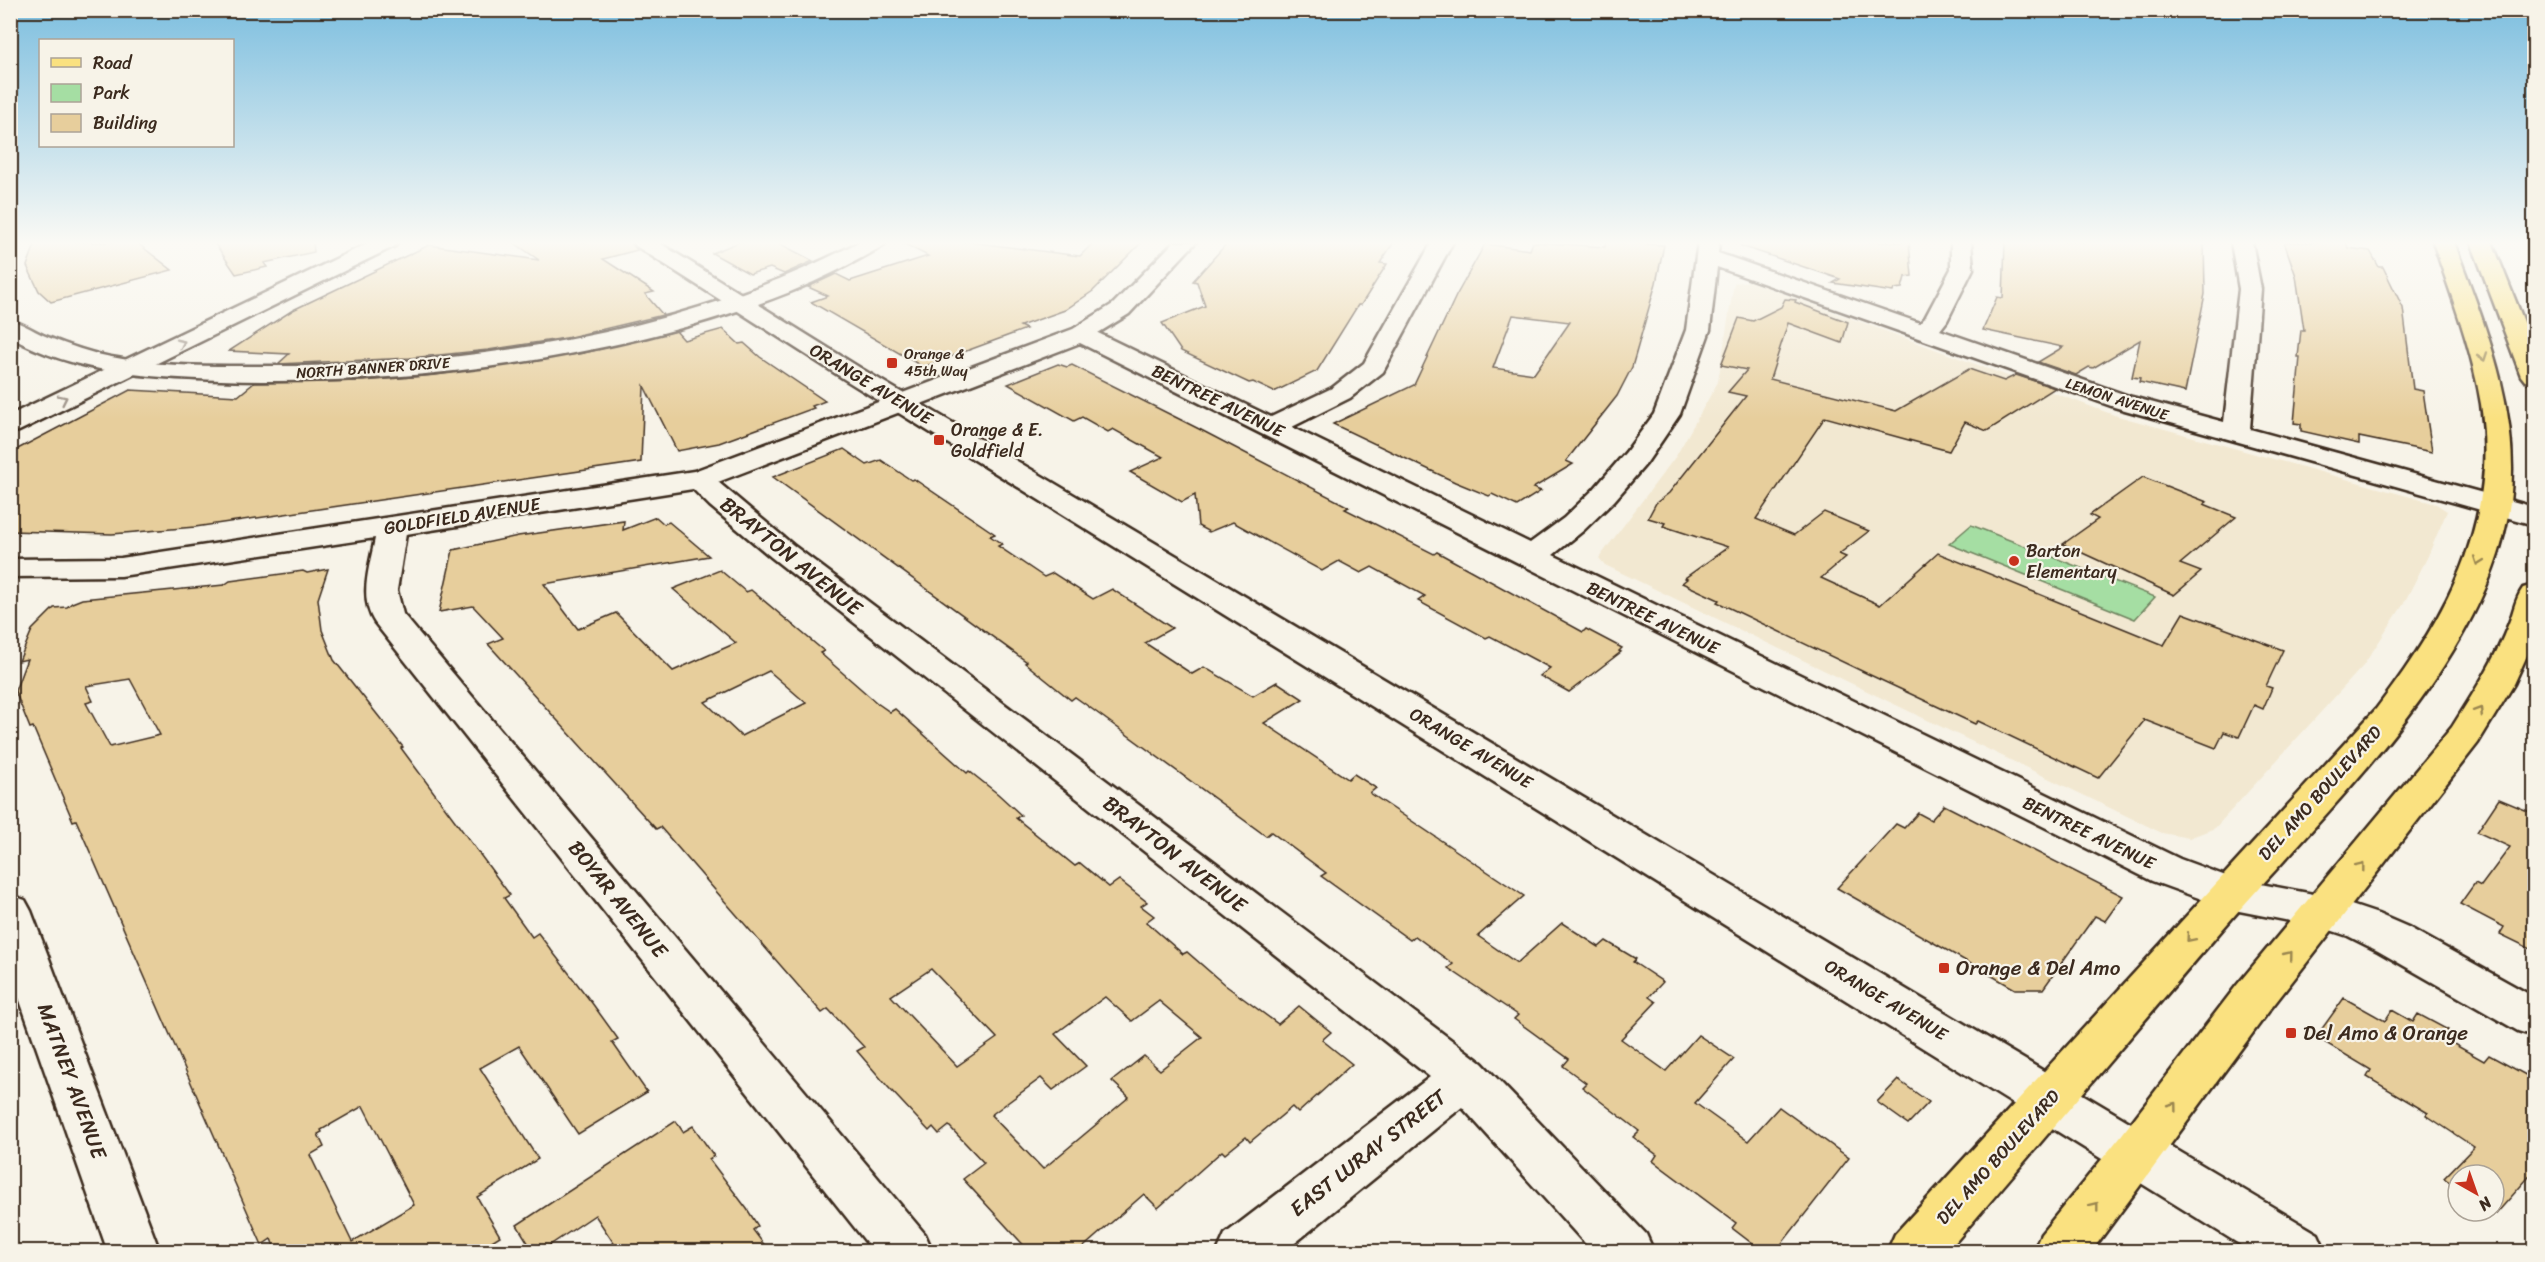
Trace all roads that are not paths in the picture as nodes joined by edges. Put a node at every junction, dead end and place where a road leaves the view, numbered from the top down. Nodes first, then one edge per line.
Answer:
1 (229, 301) edge
2 (266, 301) edge
3 (734, 301) edge
4 (743, 301) edge
5 (1129, 301) edge
6 (1410, 301) edge
7 (1702, 301) edge
8 (1843, 301) edge
9 (1945, 301) edge
10 (2249, 301) edge
11 (2463, 301) edge
12 (2505, 301) edge
13 (737, 303) junction
14 (10, 327) edge
15 (1924, 332) junction
16 (1081, 334) junction
17 (101, 361) junction
18 (128, 368) junction
19 (2535, 376) edge
20 (900, 401) junction
21 (10, 403) edge
22 (10, 425) edge
23 (1272, 427) junction
24 (2236, 434) junction
25 (700, 479) junction
26 (2495, 505) junction
27 (2535, 516) edge
28 (392, 527) junction
29 (1530, 558) junction
30 (17, 575) edge
31 (2535, 595) edge
32 (2229, 894) junction
33 (10, 911) edge
34 (2325, 912) junction
35 (2535, 1018) edge
36 (1465, 1077) junction
37 (2050, 1100) junction
38 (2137, 1153) junction
39 (134, 1251) edge
40 (907, 1251) edge
41 (1243, 1251) edge
42 (1628, 1251) edge
43 (1913, 1251) edge
44 (2059, 1251) edge
45 (2300, 1251) edge

1 - 17 street
18 -> 2 street
3 - 13 street, ORANGE AVENUE
4 - 13 street, NORTH BANNER DRIVE
5 - 16 street, GOLDFIELD AVENUE
6 - 23 street
7 - 29 street
8 - 15 street, LEMON AVENUE
9 - 15 street
10 - 24 street
11 -> 26 main road, DEL AMO BOULEVARD
12 - 19 main road
13 - 18 street, NORTH BANNER DRIVE
13 - 20 street, ORANGE AVENUE
14 - 17 street, NORTH BANNER DRIVE
15 - 24 street, LEMON AVENUE
16 - 20 street, GOLDFIELD AVENUE
16 - 23 street, BENTREE AVENUE
17 - 18 street, NORTH BANNER DRIVE
17 - 21 street
22 -> 18 street
20 - 25 street, GOLDFIELD AVENUE
20 - 37 street, ORANGE AVENUE
23 - 29 street, BENTREE AVENUE
24 - 26 street, LEMON AVENUE
25 - 28 street, GOLDFIELD AVENUE
25 - 36 street, BRAYTON AVENUE
26 - 27 street, LEMON AVENUE
26 -> 32 main road, DEL AMO BOULEVARD
28 - 30 street, GOLDFIELD AVENUE
28 - 40 street, BOYAR AVENUE
29 - 32 street, BENTREE AVENUE
34 -> 31 main road
32 - 34 street, BENTREE AVENUE
32 -> 37 main road, DEL AMO BOULEVARD
33 - 39 street, MATNEY AVENUE
34 - 35 street, BENTREE AVENUE
38 -> 34 main road
36 - 41 street, EAST LURAY STREET
36 - 42 street, BRAYTON AVENUE
37 - 38 street, ORANGE AVENUE
37 - 43 main road, DEL AMO BOULEVARD
44 -> 38 main road
38 - 45 street, ORANGE AVENUE

